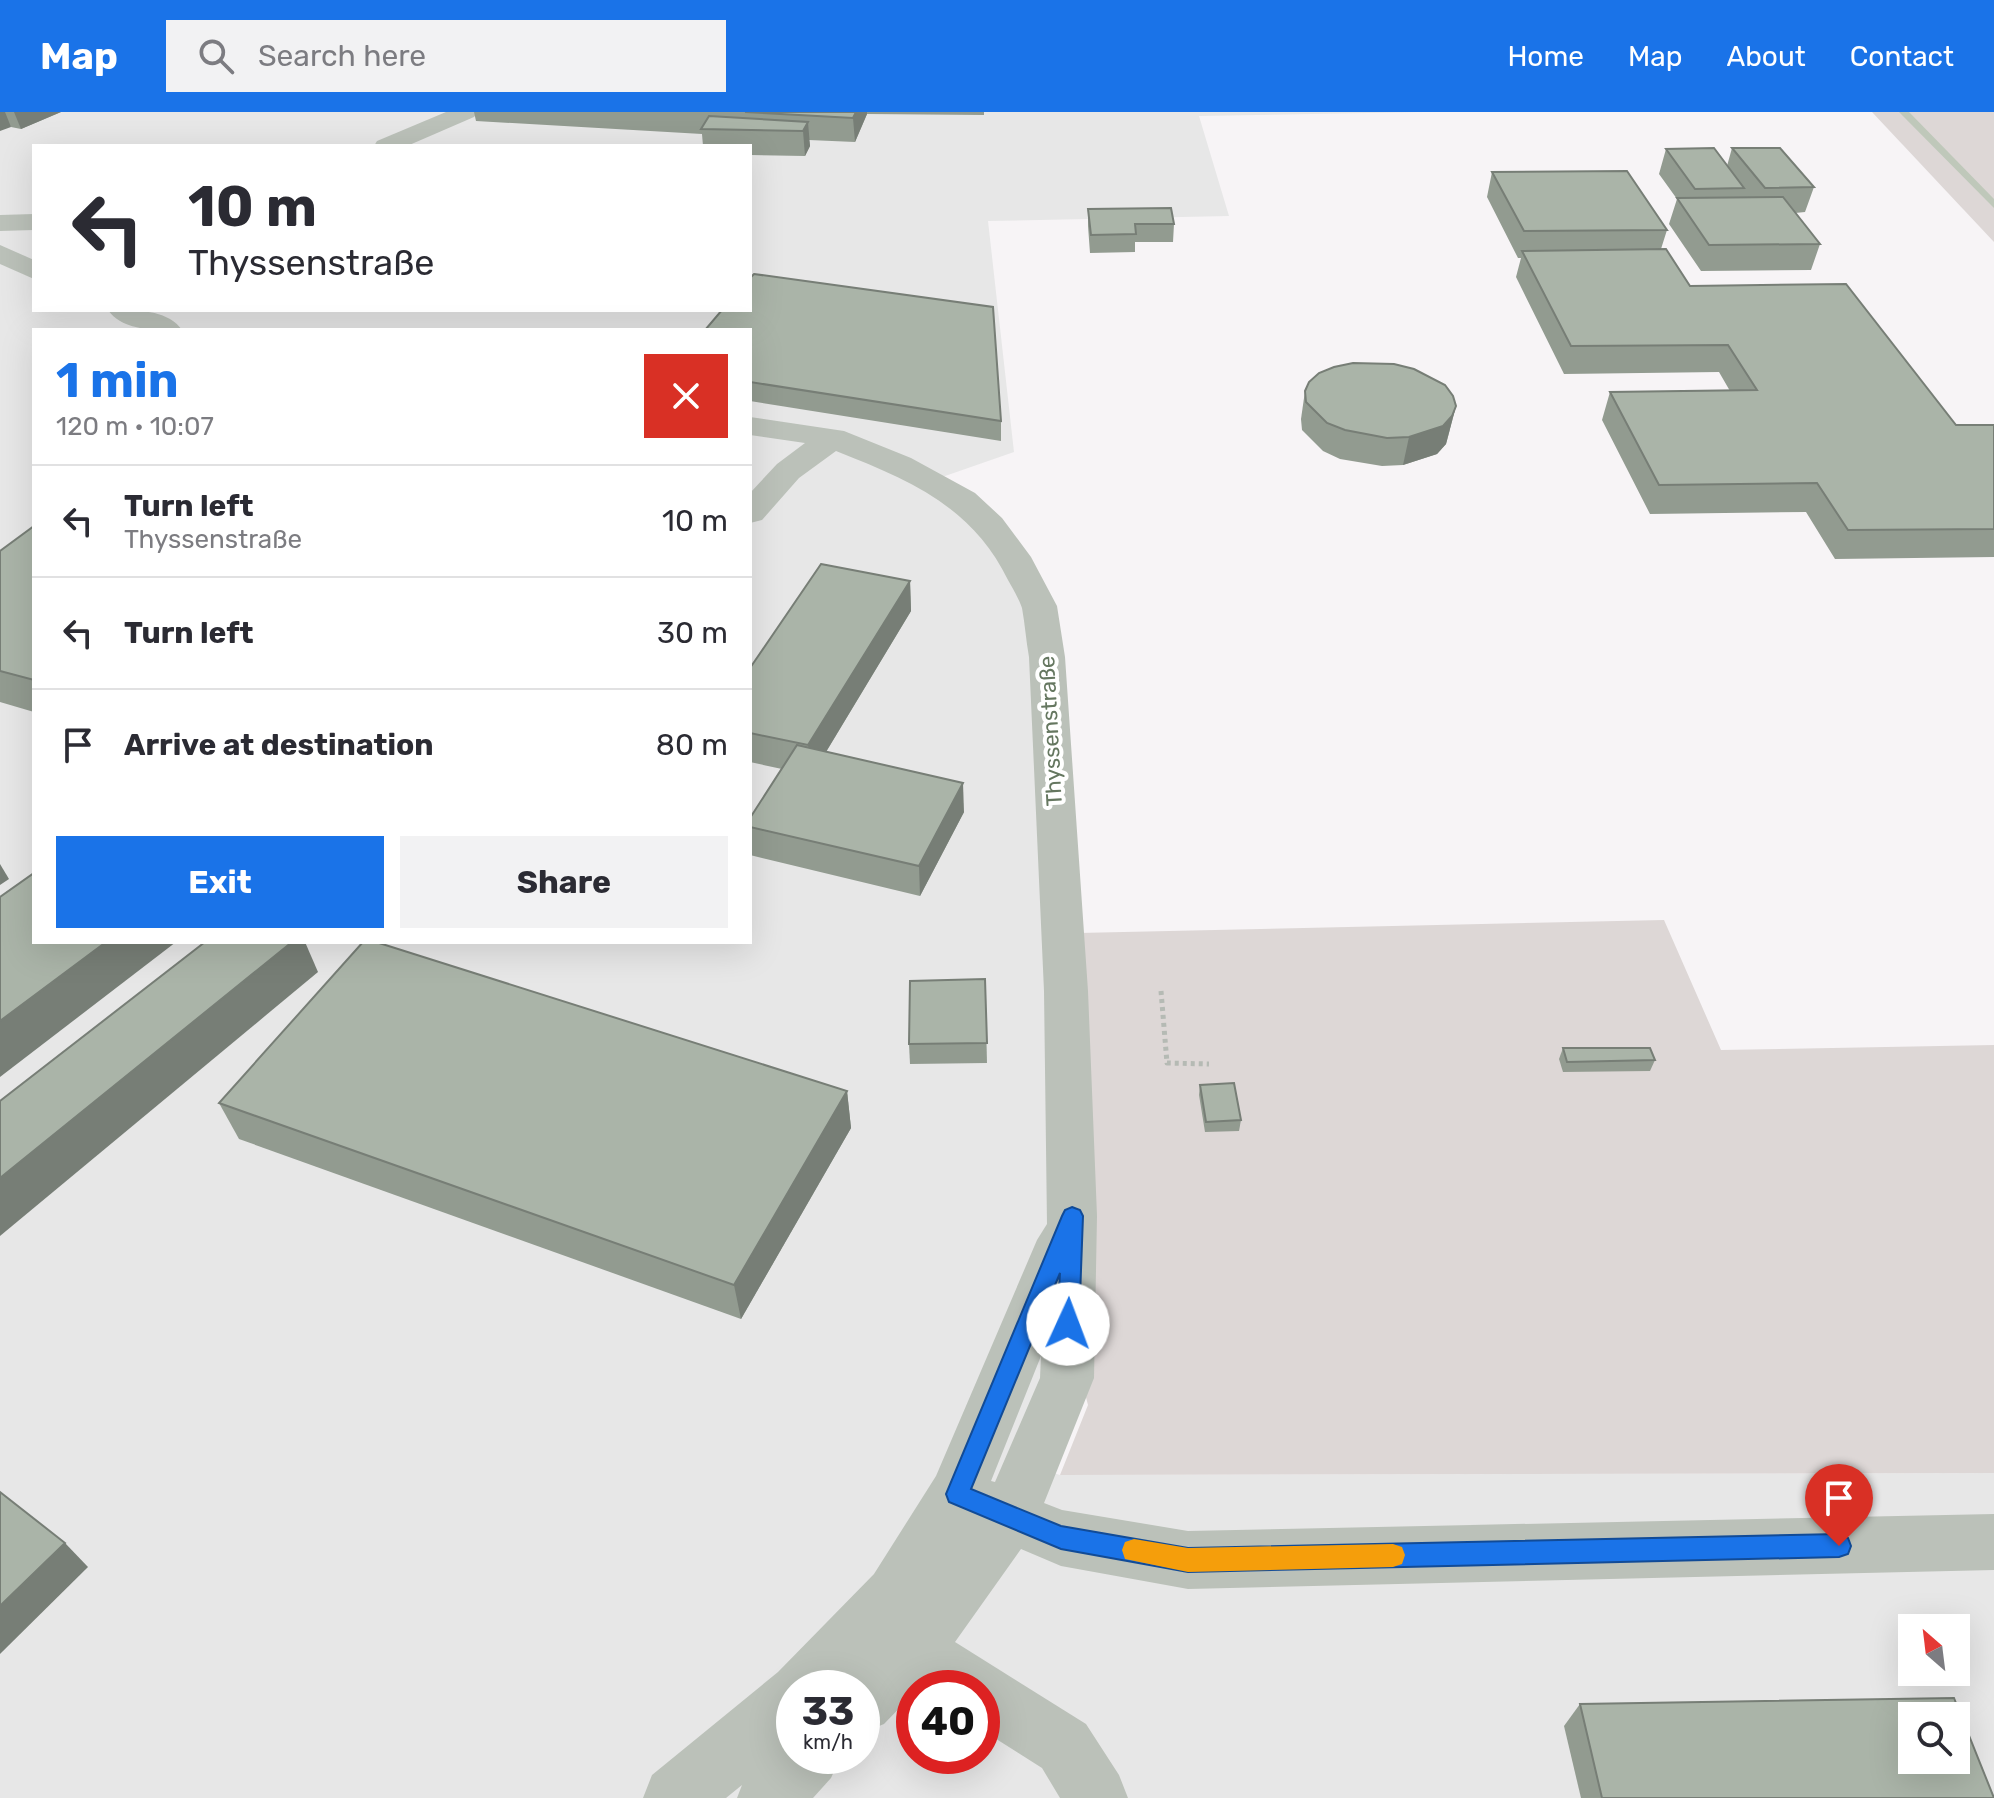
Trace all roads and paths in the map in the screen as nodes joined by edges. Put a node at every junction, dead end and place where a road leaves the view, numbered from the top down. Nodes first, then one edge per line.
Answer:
1 (412, 112) edge
2 (458, 116) edge
3 (391, 144) edge
4 (32, 222) edge
5 (0, 223) edge
6 (0, 253) edge
7 (32, 270) edge
8 (127, 312) edge
9 (163, 328) edge
10 (752, 426) edge
11 (833, 438) junction
12 (752, 511) edge
13 (1161, 991) dead end
14 (1209, 1064) dead end
15 (1072, 1216) junction
16 (957, 1494) junction
17 (1010, 1516) junction
18 (1994, 1542) edge
19 (890, 1637) junction
20 (833, 1670) edge
21 (876, 1670) edge
22 (944, 1670) edge
23 (1000, 1705) edge
24 (776, 1713) edge
25 (792, 1774) edge
26 (675, 1798) edge
27 (769, 1798) edge
28 (1096, 1798) edge

1 - 2 street
2 - 3 street
4 - 5 street
6 - 7 street
8 - 9 street
10 - 11 street, Thyssenstraße
11 - 12 street
11 - 15 street, Thyssenstraße
13 - 14 path
15 - 16 street, Thyssenstraße
15 - 17 street, Thyssenstraße
16 - 17 street
16 - 19 street, Thyssenstraße
17 - 18 street
17 - 19 street, Thyssenstraße
19 - 20 street, Thyssenstraße
19 - 21 street, Thyssenstraße
19 - 22 street
23 - 28 street
24 - 26 street
25 - 27 street

